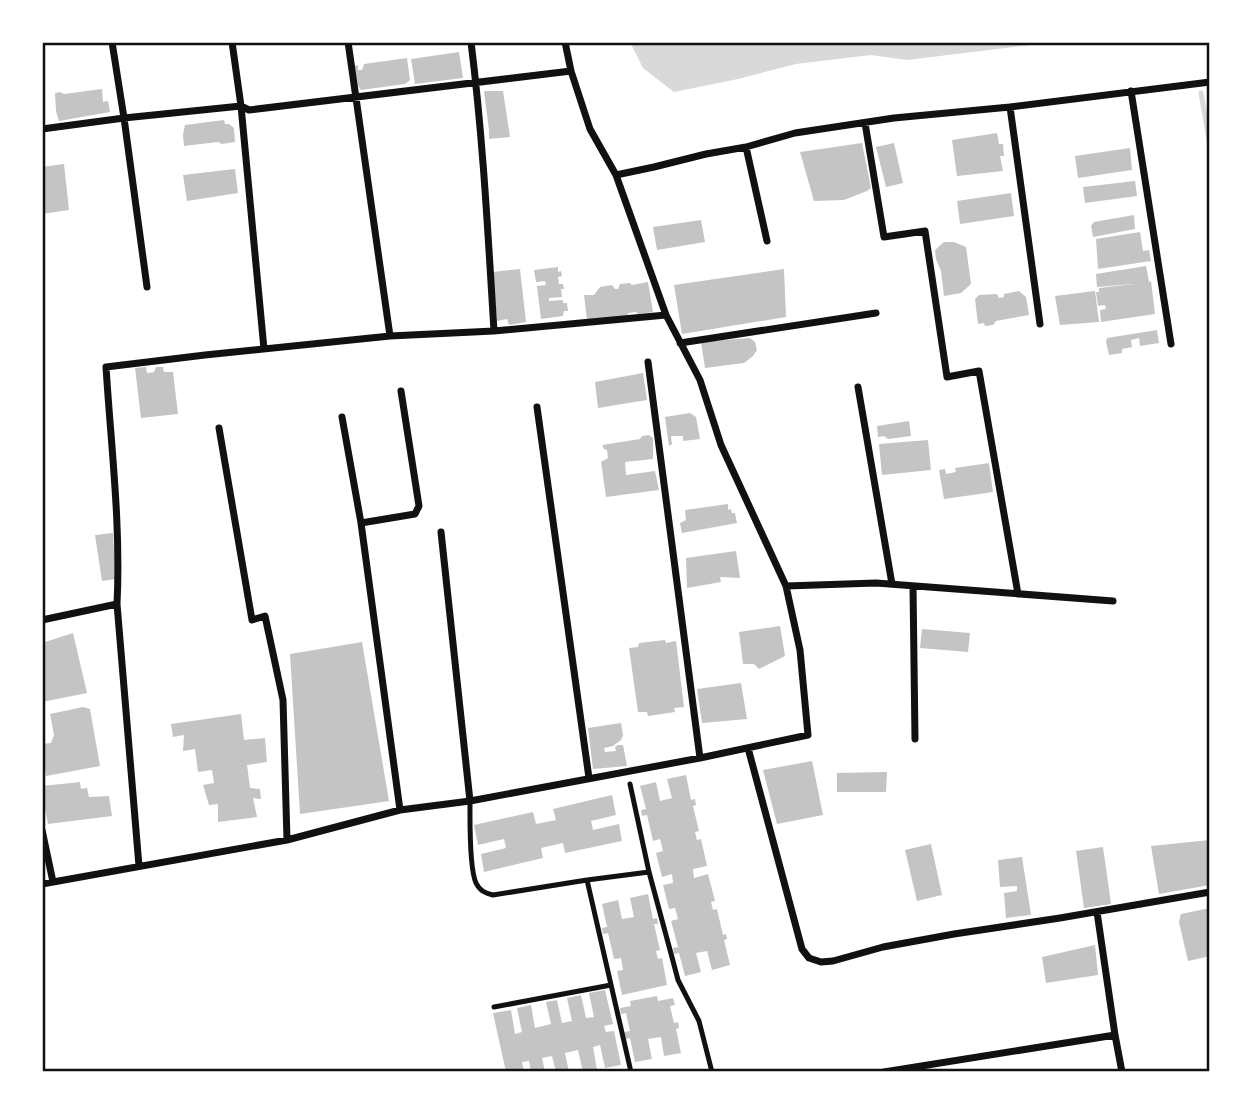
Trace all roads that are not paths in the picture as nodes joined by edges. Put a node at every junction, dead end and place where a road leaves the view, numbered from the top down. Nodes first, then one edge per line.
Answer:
1 (112, 42) edge
2 (232, 42) edge
3 (348, 42) edge
4 (471, 42) edge
5 (565, 42) edge
6 (571, 71) junction
7 (476, 82) junction
8 (1210, 82) edge
9 (1131, 91) junction
10 (355, 98) junction
11 (241, 106) junction
12 (1010, 107) junction
13 (124, 118) junction
14 (865, 123) junction
15 (42, 129) edge
16 (746, 148) junction
17 (615, 174) junction
18 (767, 241) dead end
19 (147, 287) dead end
20 (876, 313) dead end
21 (666, 315) junction
22 (1040, 324) dead end
23 (494, 331) junction
24 (390, 336) junction
25 (680, 343) junction
26 (1171, 344) dead end
27 (264, 349) junction
28 (648, 362) dead end
29 (858, 387) dead end
30 (401, 391) dead end
31 (537, 407) dead end
32 (342, 416) dead end
33 (219, 428) dead end
34 (360, 523) junction
35 (442, 532) dead end
36 (892, 584) junction
37 (786, 586) junction
38 (913, 586) junction
39 (1018, 594) junction
40 (1113, 601) dead end
41 (117, 604) junction
42 (42, 620) edge
43 (915, 739) dead end
44 (748, 748) junction
45 (700, 758) junction
46 (589, 778) junction
47 (630, 784) dead end
48 (470, 801) junction
49 (400, 810) junction
50 (42, 830) edge
51 (287, 840) junction
52 (139, 866) junction
53 (649, 872) junction
54 (587, 880) junction
55 (53, 882) junction
56 (42, 884) edge
57 (1210, 892) edge
58 (1097, 912) junction
59 (611, 985) junction
60 (494, 1007) dead end
61 (1115, 1035) junction
62 (631, 1072) edge
63 (712, 1072) edge
64 (884, 1072) edge
65 (1122, 1072) edge

1 - 13 street
2 - 11 street
3 - 10 street
4 - 7 street
5 - 6 street
6 - 7 street
6 - 17 street
7 - 10 street
7 - 23 street
8 - 9 street
9 - 12 street
9 - 26 street
10 - 11 street
10 - 24 street
11 - 13 street
11 - 27 street
12 - 14 street
12 - 22 street
13 - 15 street
13 - 19 street
14 - 16 street
14 - 39 street
16 - 17 street
16 - 18 street
17 - 21 street
20 - 25 street
21 - 23 street
21 - 25 street
23 - 24 street
24 - 27 street
25 - 37 street
27 - 41 street
28 - 45 street
29 - 36 street
30 - 34 street
31 - 46 street
32 - 34 street
33 - 51 street
34 - 49 street
35 - 48 street
36 - 37 street
36 - 38 street
37 - 44 street
38 - 39 street
38 - 43 street
39 - 40 street
41 - 42 street
41 - 52 street
44 - 45 street
44 - 58 street
45 - 46 street
46 - 48 street
47 - 53 lane
48 - 49 street
48 - 54 lane
49 - 51 street
50 - 55 street
51 - 52 street
52 - 55 street
53 - 54 lane
53 - 63 lane
54 - 59 lane
55 - 56 street
57 - 58 street
58 - 61 street
59 - 60 lane
59 - 62 lane
61 - 64 street
61 - 65 street

